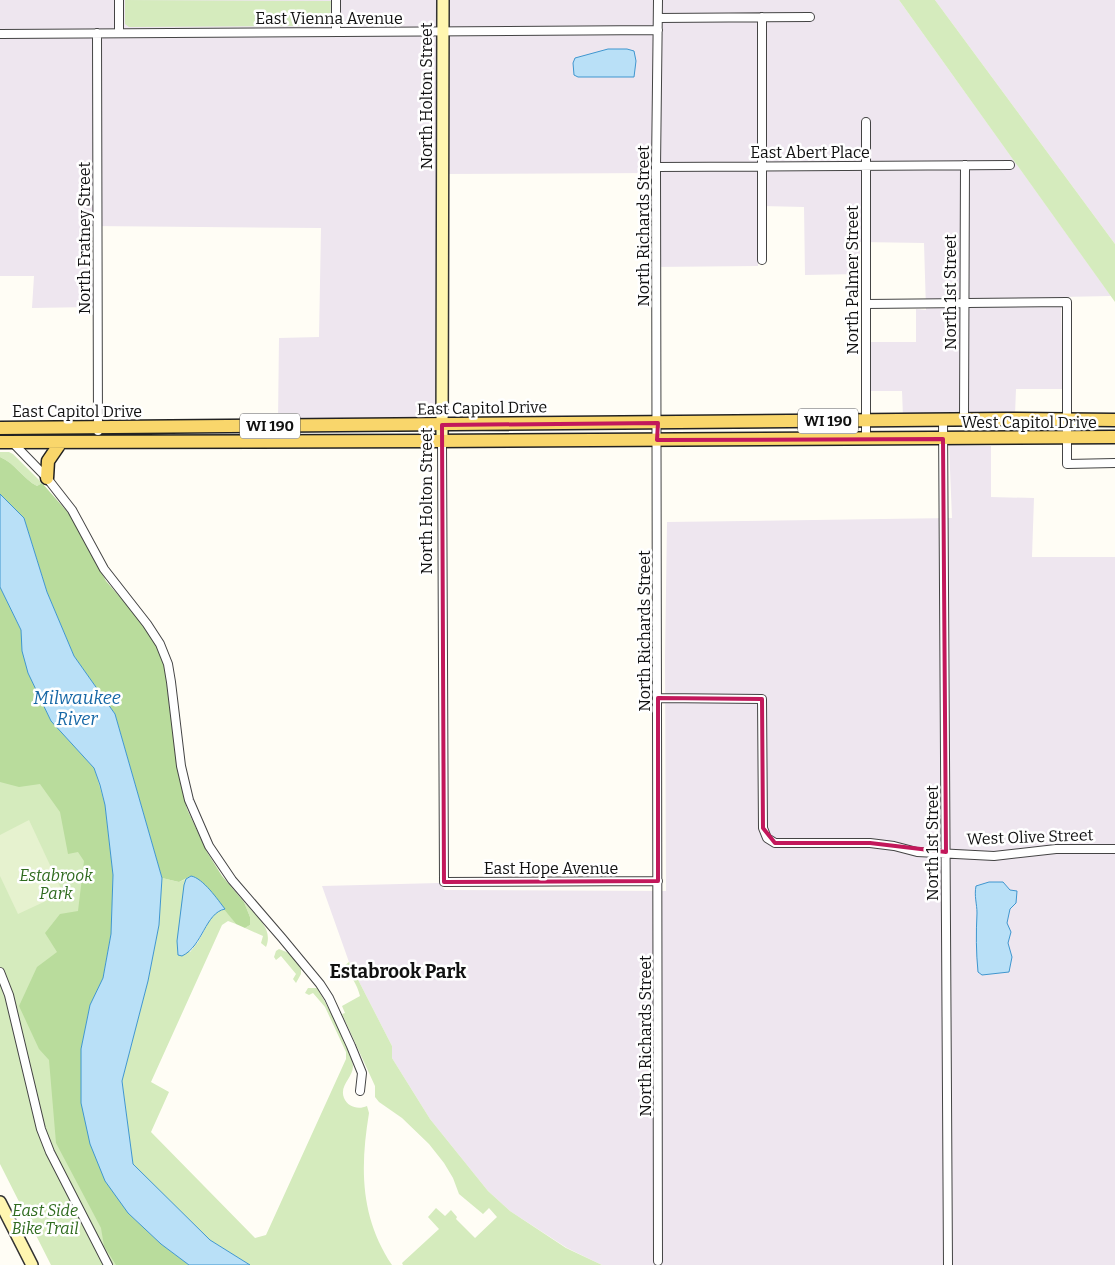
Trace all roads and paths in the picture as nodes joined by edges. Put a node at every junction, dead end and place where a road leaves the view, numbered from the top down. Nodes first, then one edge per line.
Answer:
1 (119, 0) edge
2 (336, 0) edge
3 (443, 0) edge
4 (658, 0) edge
5 (762, 17) junction
6 (810, 17) dead end
7 (658, 18) junction
8 (658, 30) junction
9 (443, 31) junction
10 (336, 32) junction
11 (97, 33) junction
12 (119, 33) junction
13 (0, 34) edge
14 (866, 122) dead end
15 (964, 165) junction
16 (1010, 165) dead end
17 (762, 166) junction
18 (866, 166) junction
19 (656, 167) junction
20 (762, 260) dead end
21 (964, 303) junction
22 (866, 304) junction
23 (943, 420) junction
24 (964, 420) junction
25 (1068, 420) junction
26 (1115, 420) edge
27 (866, 421) junction
28 (658, 423) junction
29 (442, 425) junction
30 (98, 427) junction
31 (0, 428) edge
32 (1115, 437) edge
33 (1067, 438) junction
34 (866, 439) junction
35 (943, 439) junction
36 (657, 440) junction
37 (442, 441) junction
38 (6, 442) edge
39 (61, 442) junction
40 (98, 442) junction
41 (1115, 464) edge
42 (47, 478) junction
43 (658, 698) junction
44 (1115, 848) edge
45 (946, 852) junction
46 (658, 881) junction
47 (444, 882) joint
48 (0, 972) edge
49 (360, 1091) dead end
50 (0, 1202) edge
51 (658, 1262) dead end
52 (32, 1265) edge
53 (108, 1265) edge
54 (948, 1265) edge

1 - 12 street
2 - 10 street
3 - 9 main road, North Holton Street
4 - 7 street, North Richards Street
5 - 6 street
5 - 7 street
5 - 17 street
7 - 8 street, North Richards Street
8 - 9 street, East Vienna Avenue
8 - 19 street, North Richards Street
9 - 10 street, East Vienna Avenue
9 - 29 main road, North Holton Street
10 - 12 street, East Vienna Avenue
11 - 12 street, East Vienna Avenue
11 - 13 street, East Vienna Avenue
11 - 30 street, North Fratney Street
14 - 18 street, North Palmer Street
15 - 16 street, East Abert Place
15 - 18 street, East Abert Place
15 - 21 street, North 1st Street
17 - 18 street, East Abert Place
17 - 19 street, East Abert Place
17 - 20 street
18 - 22 street, North Palmer Street
19 - 28 street, North Richards Street
21 - 22 street
21 - 24 street, North 1st Street
21 - 25 street
22 - 27 street, North Palmer Street
23 - 24 main road, East Capitol Drive / WI 190
23 - 27 main road, East Capitol Drive / WI 190
23 - 35 street, North 1st Street
24 - 25 main road, West Capitol Drive / WI 190
25 - 26 main road, West Capitol Drive / WI 190
25 - 33 street
27 - 28 main road, East Capitol Drive / WI 190
27 - 34 street, North Palmer Street
28 - 29 main road, East Capitol Drive / WI 190
28 - 36 street, North Richards Street
29 - 30 main road, East Capitol Drive / WI 190
29 - 37 main road, North Holton Street
30 - 31 main road, East Capitol Drive / WI 190
30 - 40 street, North Fratney Street
31 - 38 main road
32 - 33 main road, West Capitol Drive / WI 190
33 - 35 main road, West Capitol Drive / WI 190
33 - 41 street
34 - 35 main road, East Capitol Drive / WI 190
34 - 36 main road, East Capitol Drive / WI 190
35 - 45 street, North 1st Street
36 - 37 main road, East Capitol Drive / WI 190
36 - 43 street, North Richards Street
37 - 40 main road, East Capitol Drive / WI 190
37 - 47 street, North Holton Street
38 - 39 main road, East Capitol Drive / WI 190
38 - 42 street
39 - 40 main road, East Capitol Drive / WI 190
39 - 42 main road
42 - 49 street
43 - 45 street, West Olive Street
43 - 46 street, North Richards Street
44 - 45 street, West Olive Street
45 - 54 street, North 1st Street
46 - 47 street, East Hope Avenue
46 - 51 street, North Richards Street
48 - 53 street
50 - 52 main road

